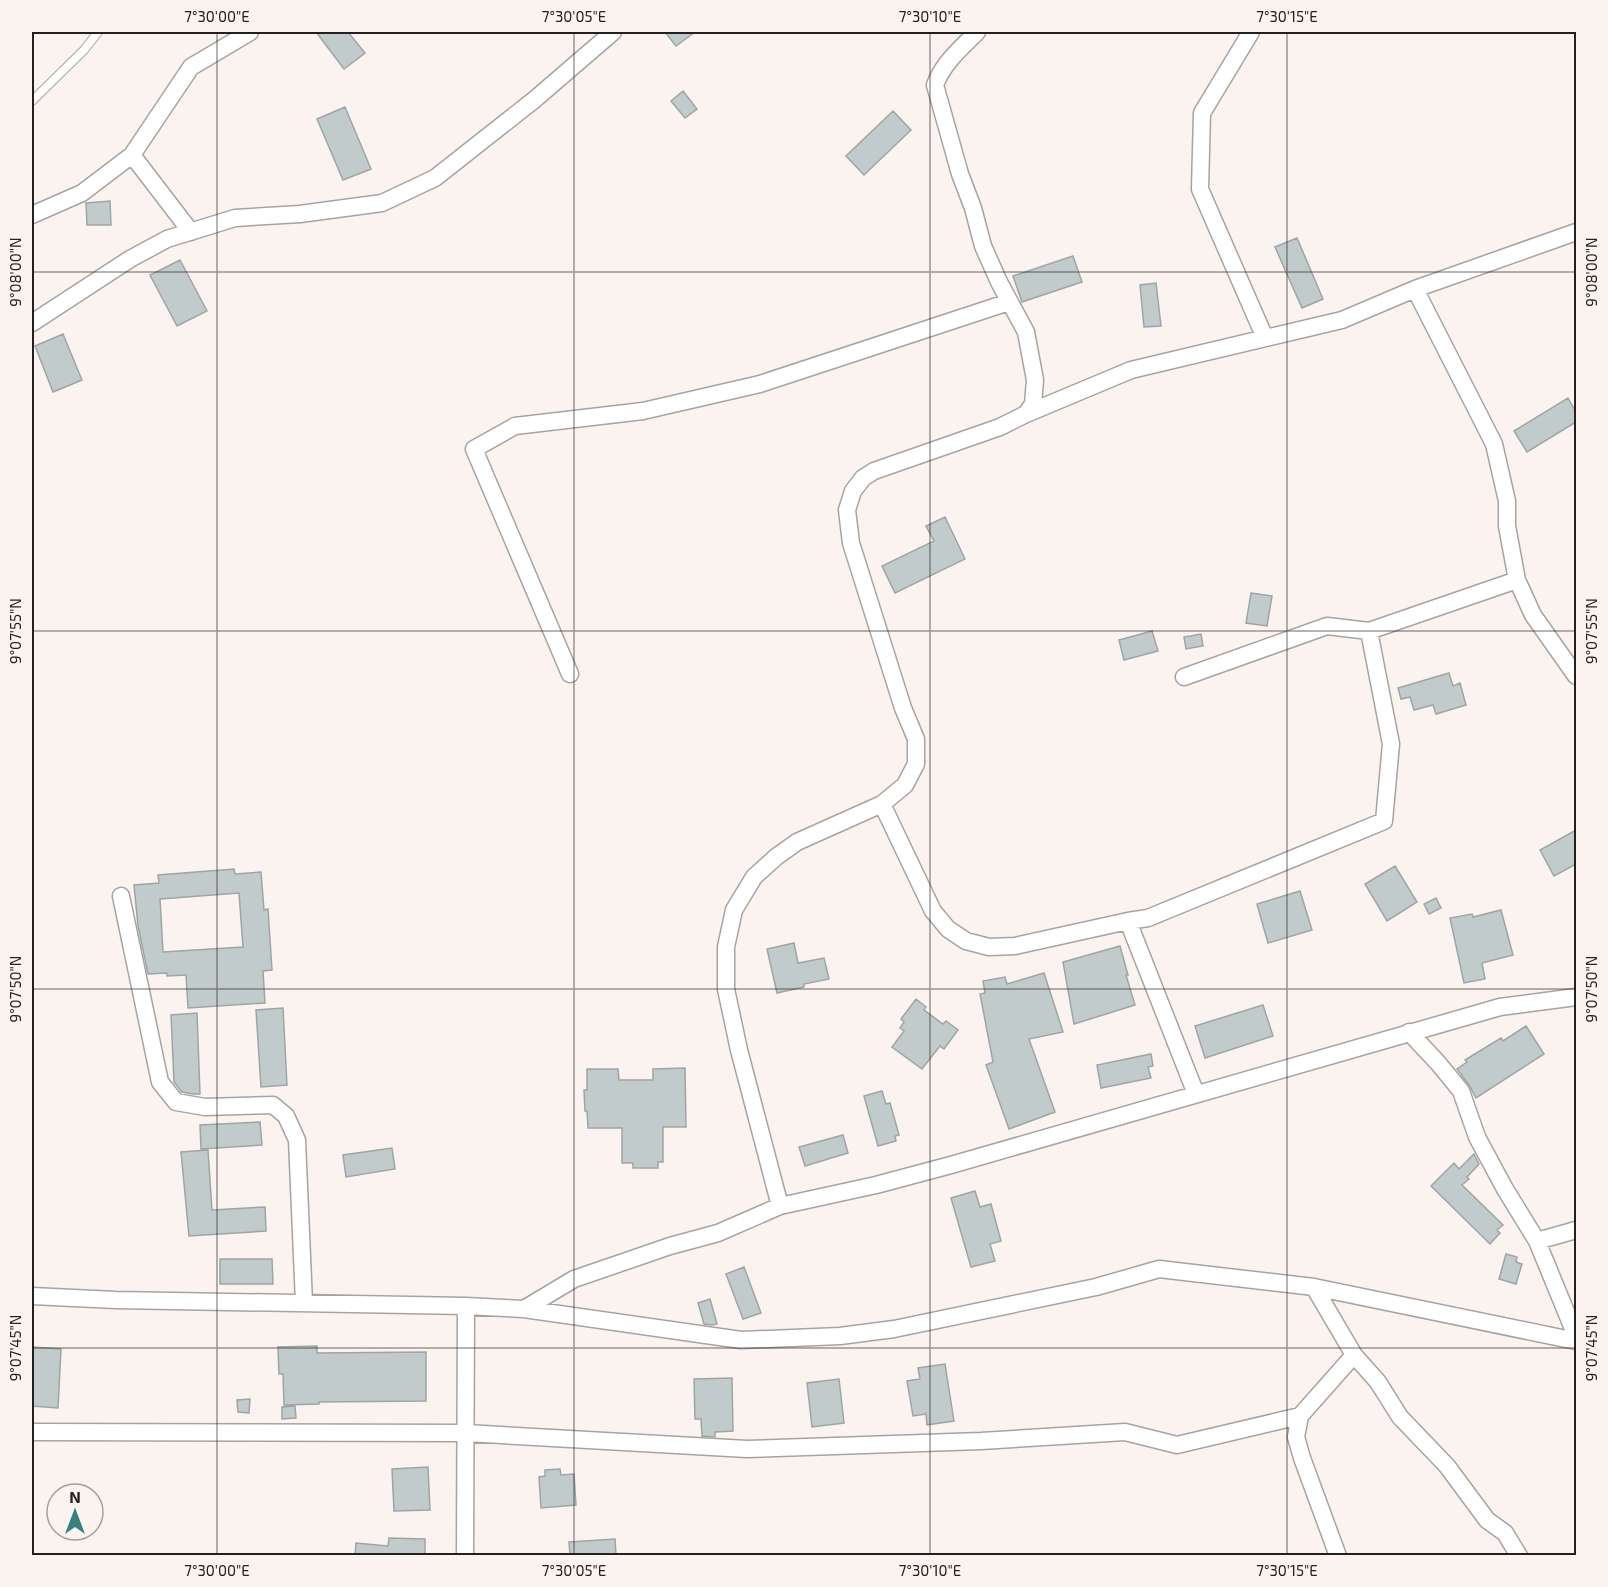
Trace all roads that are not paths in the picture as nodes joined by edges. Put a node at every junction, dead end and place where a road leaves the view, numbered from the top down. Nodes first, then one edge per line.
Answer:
1 (98, 32) edge
2 (249, 32) edge
3 (613, 32) edge
4 (977, 32) edge
5 (1251, 32) edge
6 (32, 101) edge
7 (132, 155) junction
8 (32, 215) edge
9 (191, 232) junction
10 (1576, 232) edge
11 (1415, 289) junction
12 (1009, 302) junction
13 (32, 323) edge
14 (1265, 338) junction
15 (1026, 414) junction
16 (1517, 580) junction
17 (1369, 631) junction
18 (570, 674) dead end
19 (1184, 676) dead end
20 (1576, 676) edge
21 (882, 804) junction
22 (121, 896) dead end
23 (1128, 921) junction
24 (1576, 997) edge
25 (1409, 1032) junction
26 (1196, 1094) junction
27 (780, 1206) junction
28 (1576, 1230) edge
29 (1538, 1241) junction
30 (1314, 1287) junction
31 (32, 1296) edge
32 (304, 1304) junction
33 (466, 1306) junction
34 (524, 1309) junction
35 (1576, 1339) edge
36 (1354, 1355) junction
37 (1300, 1416) junction
38 (32, 1432) edge
39 (466, 1433) junction
40 (465, 1556) edge
41 (1338, 1556) edge
42 (1519, 1556) edge

1 - 6 lane
2 - 7 street
3 - 9 street
4 - 12 street
5 - 14 street
7 - 8 street
7 - 9 street
9 - 13 street
10 - 11 street
11 - 14 street
11 - 16 street
12 - 15 street
12 - 18 street
14 - 15 street
15 - 21 street
16 - 17 street
16 - 20 street
17 - 19 street
17 - 23 street
21 - 23 street
21 - 27 street
22 - 32 street
23 - 26 street
24 - 25 street
25 - 26 street
25 - 29 street
26 - 27 street
27 - 34 street
28 - 29 street
29 - 35 street
30 - 34 street
30 - 35 street
30 - 36 street
31 - 32 street
32 - 33 street
33 - 34 street
33 - 39 street
36 - 37 street
36 - 42 street
37 - 39 street
37 - 41 street
38 - 39 street
39 - 40 street

